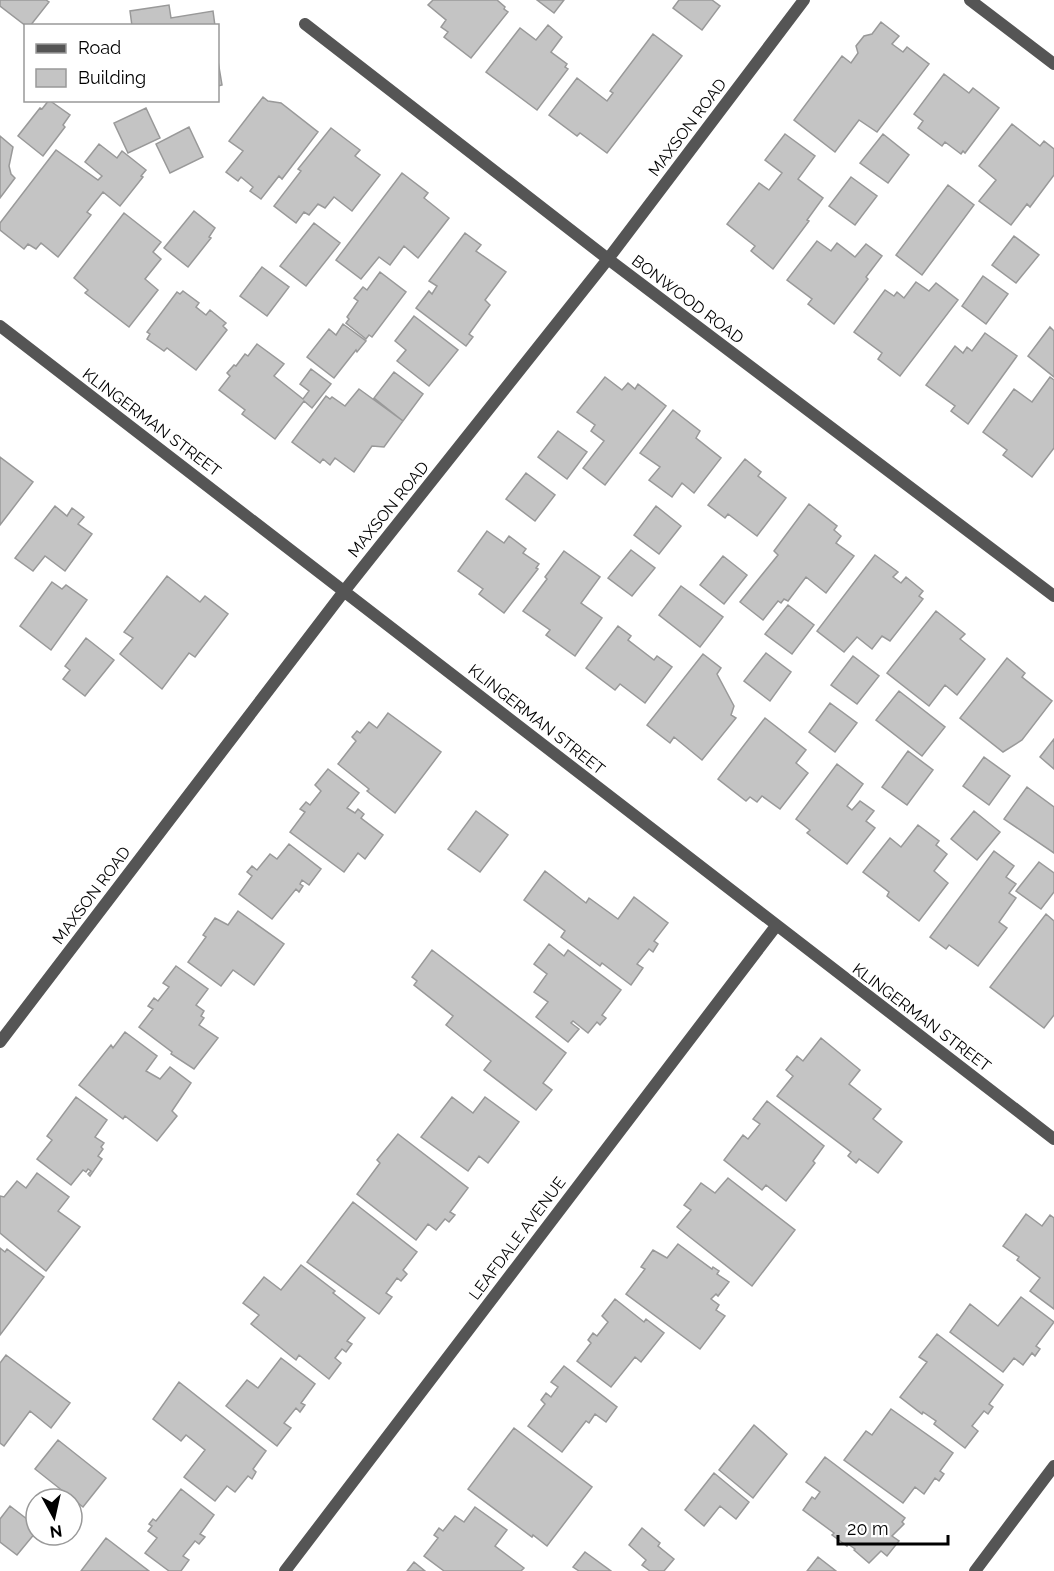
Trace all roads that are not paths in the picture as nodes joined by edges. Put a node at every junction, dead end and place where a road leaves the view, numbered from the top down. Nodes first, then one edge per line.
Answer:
1 (804, 0) edge
2 (970, 0) edge
3 (305, 24) dead end
4 (1054, 64) edge
5 (608, 259) junction
6 (0, 326) edge
7 (345, 590) junction
8 (1054, 596) edge
9 (776, 926) junction
10 (0, 1042) edge
11 (1054, 1138) edge
12 (1054, 1466) edge
13 (285, 1571) edge
14 (975, 1571) edge

1 - 5 street, MAXSON ROAD
2 - 4 street
3 - 5 street, BONWOOD ROAD
5 - 7 street, MAXSON ROAD
5 - 8 street, BONWOOD ROAD
6 - 7 street, KLINGERMAN STREET
7 - 9 street, KLINGERMAN STREET
7 - 10 street, MAXSON ROAD
9 - 11 street, KLINGERMAN STREET
9 - 13 street, LEAFDALE AVENUE
12 - 14 street

